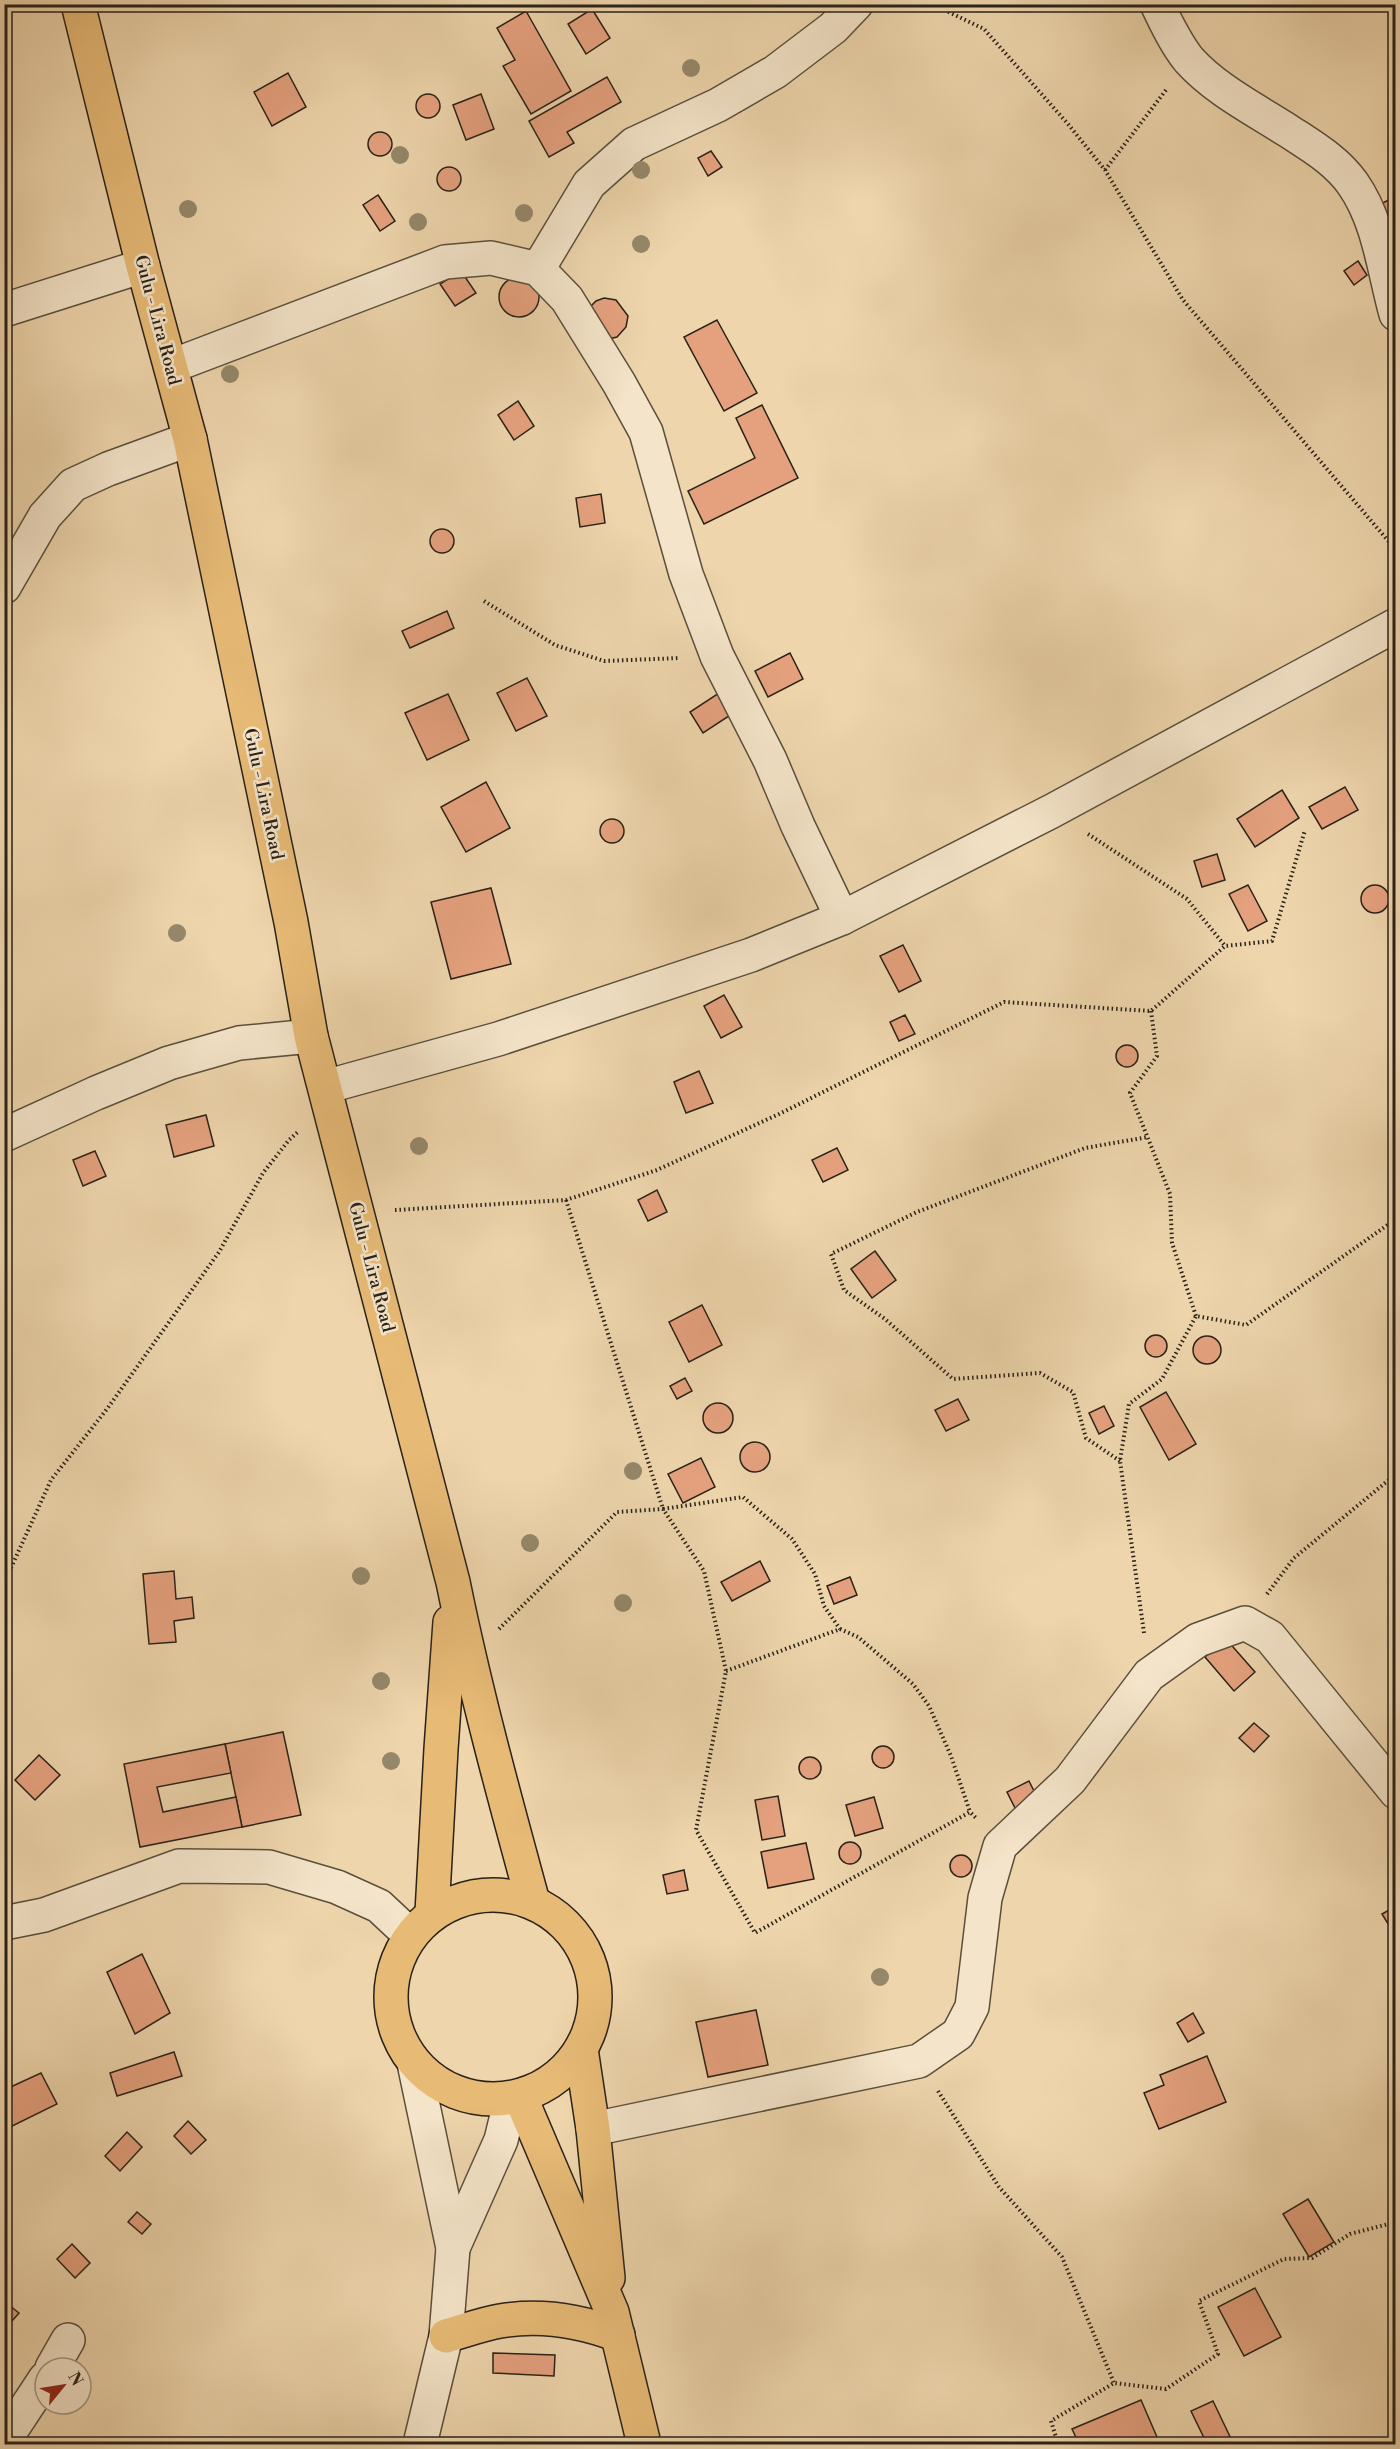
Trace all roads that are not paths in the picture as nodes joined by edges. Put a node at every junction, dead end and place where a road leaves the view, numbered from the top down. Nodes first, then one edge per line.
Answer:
1 (78, 4) edge
2 (856, 4) edge
3 (1157, 4) edge
4 (143, 266) junction
5 (538, 269) junction
6 (4, 310) edge
7 (1395, 314) edge
8 (172, 366) junction
9 (190, 439) junction
10 (4, 587) edge
11 (1395, 626) edge
12 (842, 918) junction
13 (311, 1036) junction
14 (327, 1096) junction
15 (7, 1131) edge
16 (453, 1582) junction
17 (1395, 1792) edge
18 (533, 1902) junction
19 (4, 1923) edge
20 (421, 1924) junction
21 (581, 2049) junction
22 (414, 2063) junction
23 (515, 2098) junction
24 (593, 2129) junction
25 (453, 2248) junction
26 (615, 2324) junction
27 (446, 2336) junction
28 (68, 2340) dead end
29 (59, 2356) edge
30 (33, 2397) edge
31 (4, 2442) edge
32 (420, 2445) edge
33 (644, 2445) edge

1 - 4 main road, Gulu - Lira Road
2 - 5 street
3 - 7 street
4 - 6 street
4 - 8 main road, Gulu - Lira Road
5 - 8 street
5 - 12 street
8 - 9 main road, Gulu - Lira Road
9 - 10 street
9 - 13 main road, Gulu - Lira Road
11 - 12 street
12 - 14 street
13 - 14 main road, Gulu - Lira Road
13 - 15 street
14 - 16 main road, Gulu - Lira Road
16 - 18 main road, Gulu - Lira Road
16 - 20 main road
17 - 24 street
18 - 20 main road
18 - 21 main road
19 - 20 street
20 - 22 main road
21 - 23 main road
21 - 24 main road
22 - 23 main road
22 - 25 street
23 - 25 street
23 - 26 main road
24 - 26 main road
25 - 27 street
26 - 27 main road
26 - 33 main road
27 - 32 street
28 - 29 street
30 - 31 street

